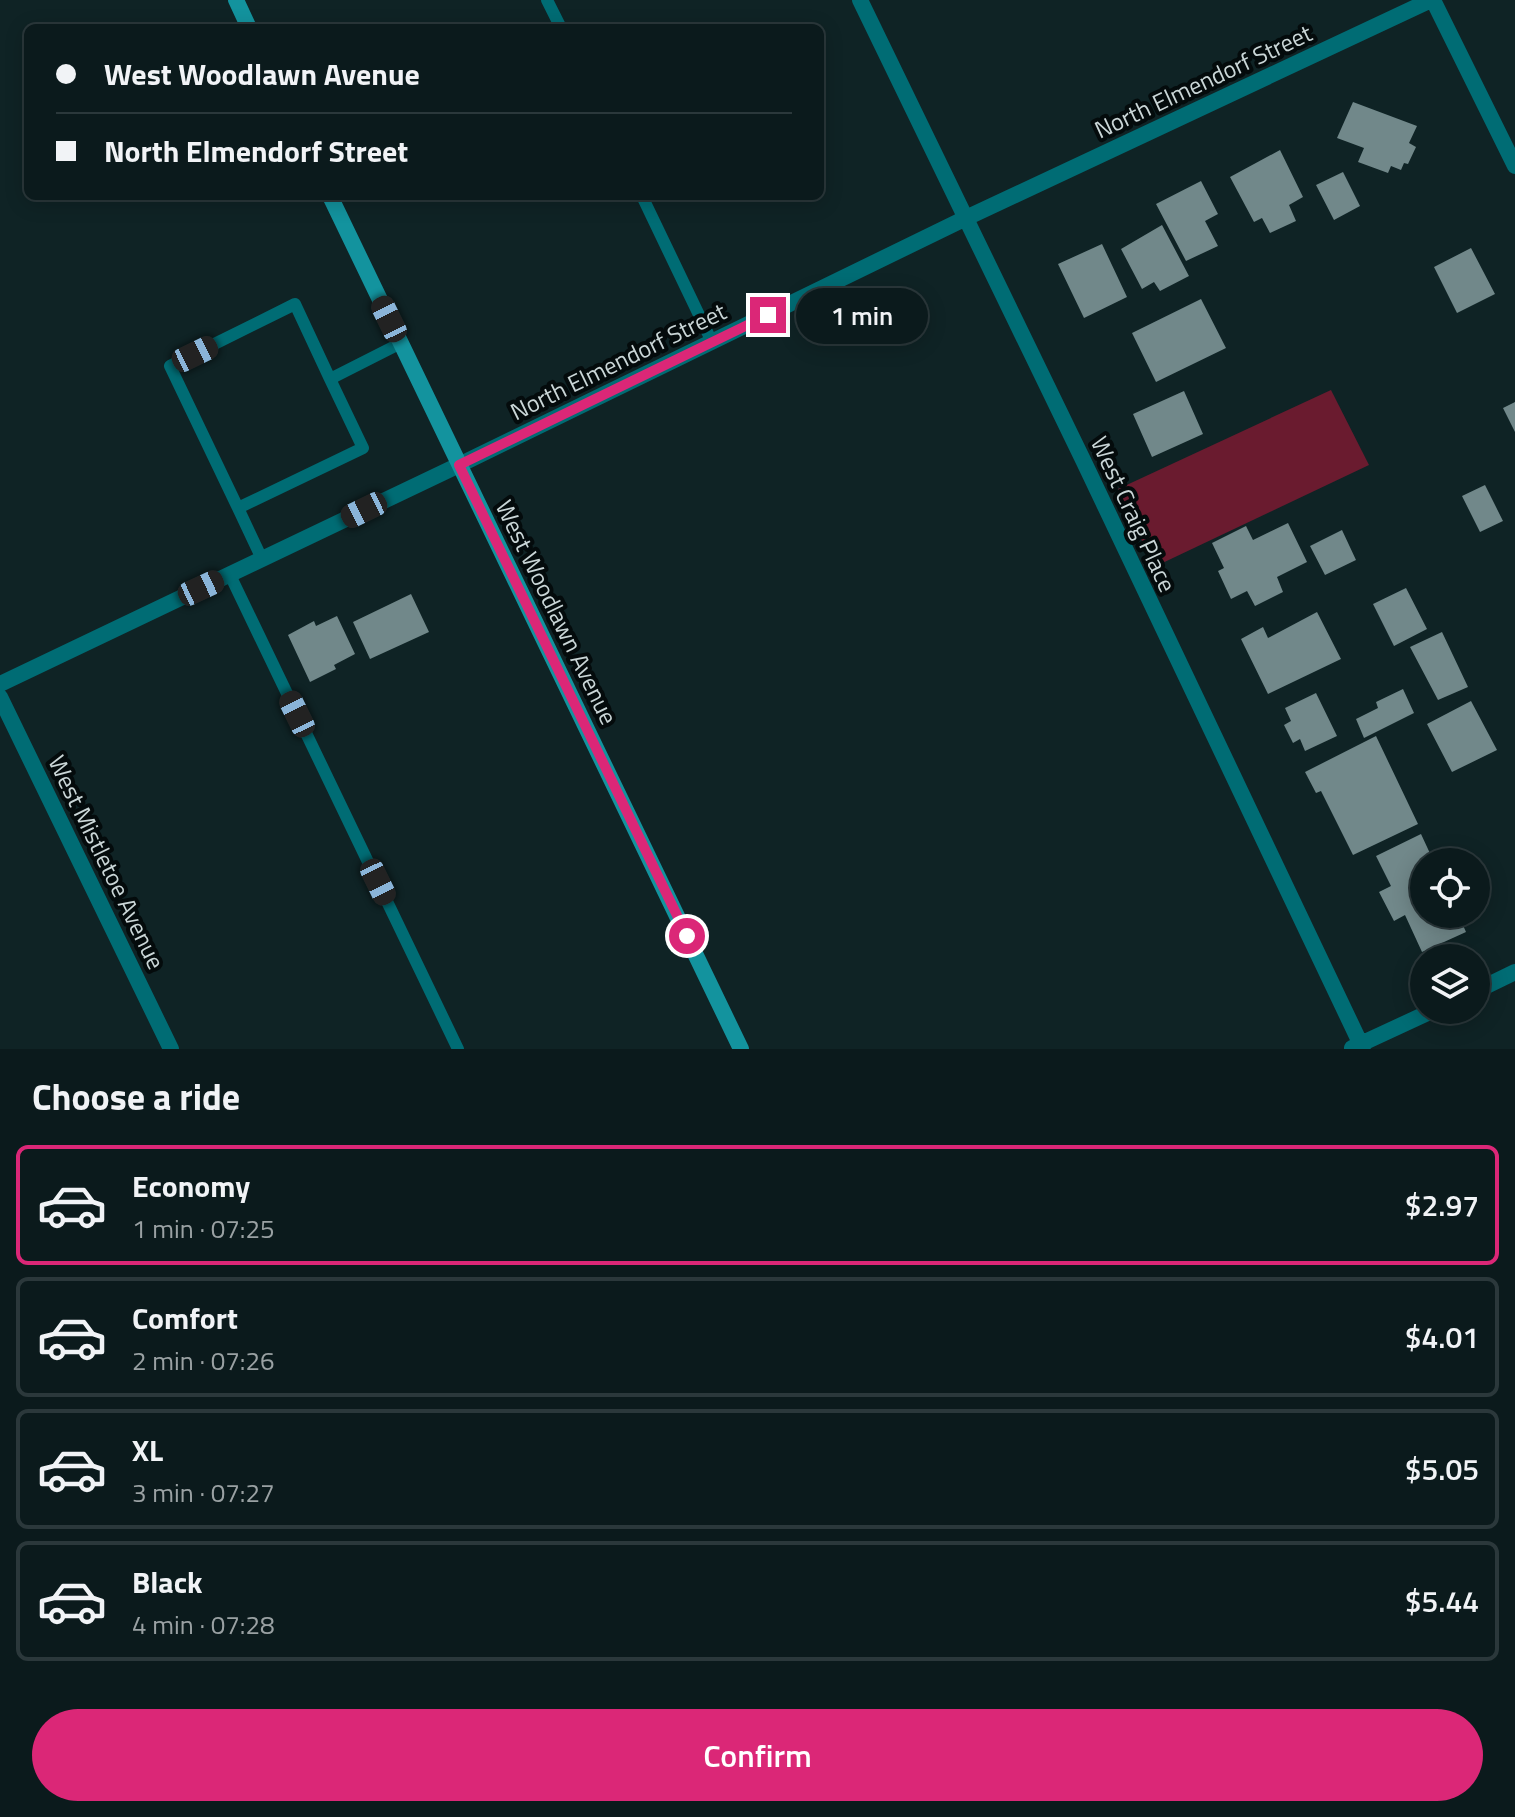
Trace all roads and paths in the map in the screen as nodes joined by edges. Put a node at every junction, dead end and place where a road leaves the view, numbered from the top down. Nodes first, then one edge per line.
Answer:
1 (236, 0) edge
2 (547, 0) edge
3 (860, 0) edge
4 (1432, 0) edge
5 (247, 24) edge
6 (559, 24) edge
7 (1515, 166) edge
8 (332, 200) edge
9 (644, 200) edge
10 (966, 218) junction
11 (712, 342) junction
12 (401, 343) junction
13 (330, 379) junction
14 (459, 465) junction
15 (238, 508) junction
16 (262, 559) junction
17 (230, 575) junction
18 (0, 684) edge
19 (0, 697) edge
20 (1515, 972) edge
21 (1490, 984) edge
22 (1410, 1022) edge
23 (1358, 1047) edge
24 (171, 1049) edge
25 (458, 1049) edge
26 (741, 1049) edge

1 - 5 street
2 - 6 lane
3 - 10 street, West Craig Place
4 - 7 street
4 - 10 street, North Elmendorf Street
8 - 12 street, West Woodlawn Avenue
9 - 11 lane
10 - 11 street, North Elmendorf Street
10 - 23 street, West Craig Place
11 - 14 street, North Elmendorf Street
12 - 13 lane
12 - 14 street, West Woodlawn Avenue
13 - 15 lane
13 - 15 lane
14 - 16 street, North Elmendorf Street
14 - 26 street, West Woodlawn Avenue
15 - 16 lane
16 - 17 street, North Elmendorf Street
17 - 18 street, North Elmendorf Street
17 - 25 lane
19 - 24 street, West Mistletoe Avenue
20 - 21 street
22 - 23 street

